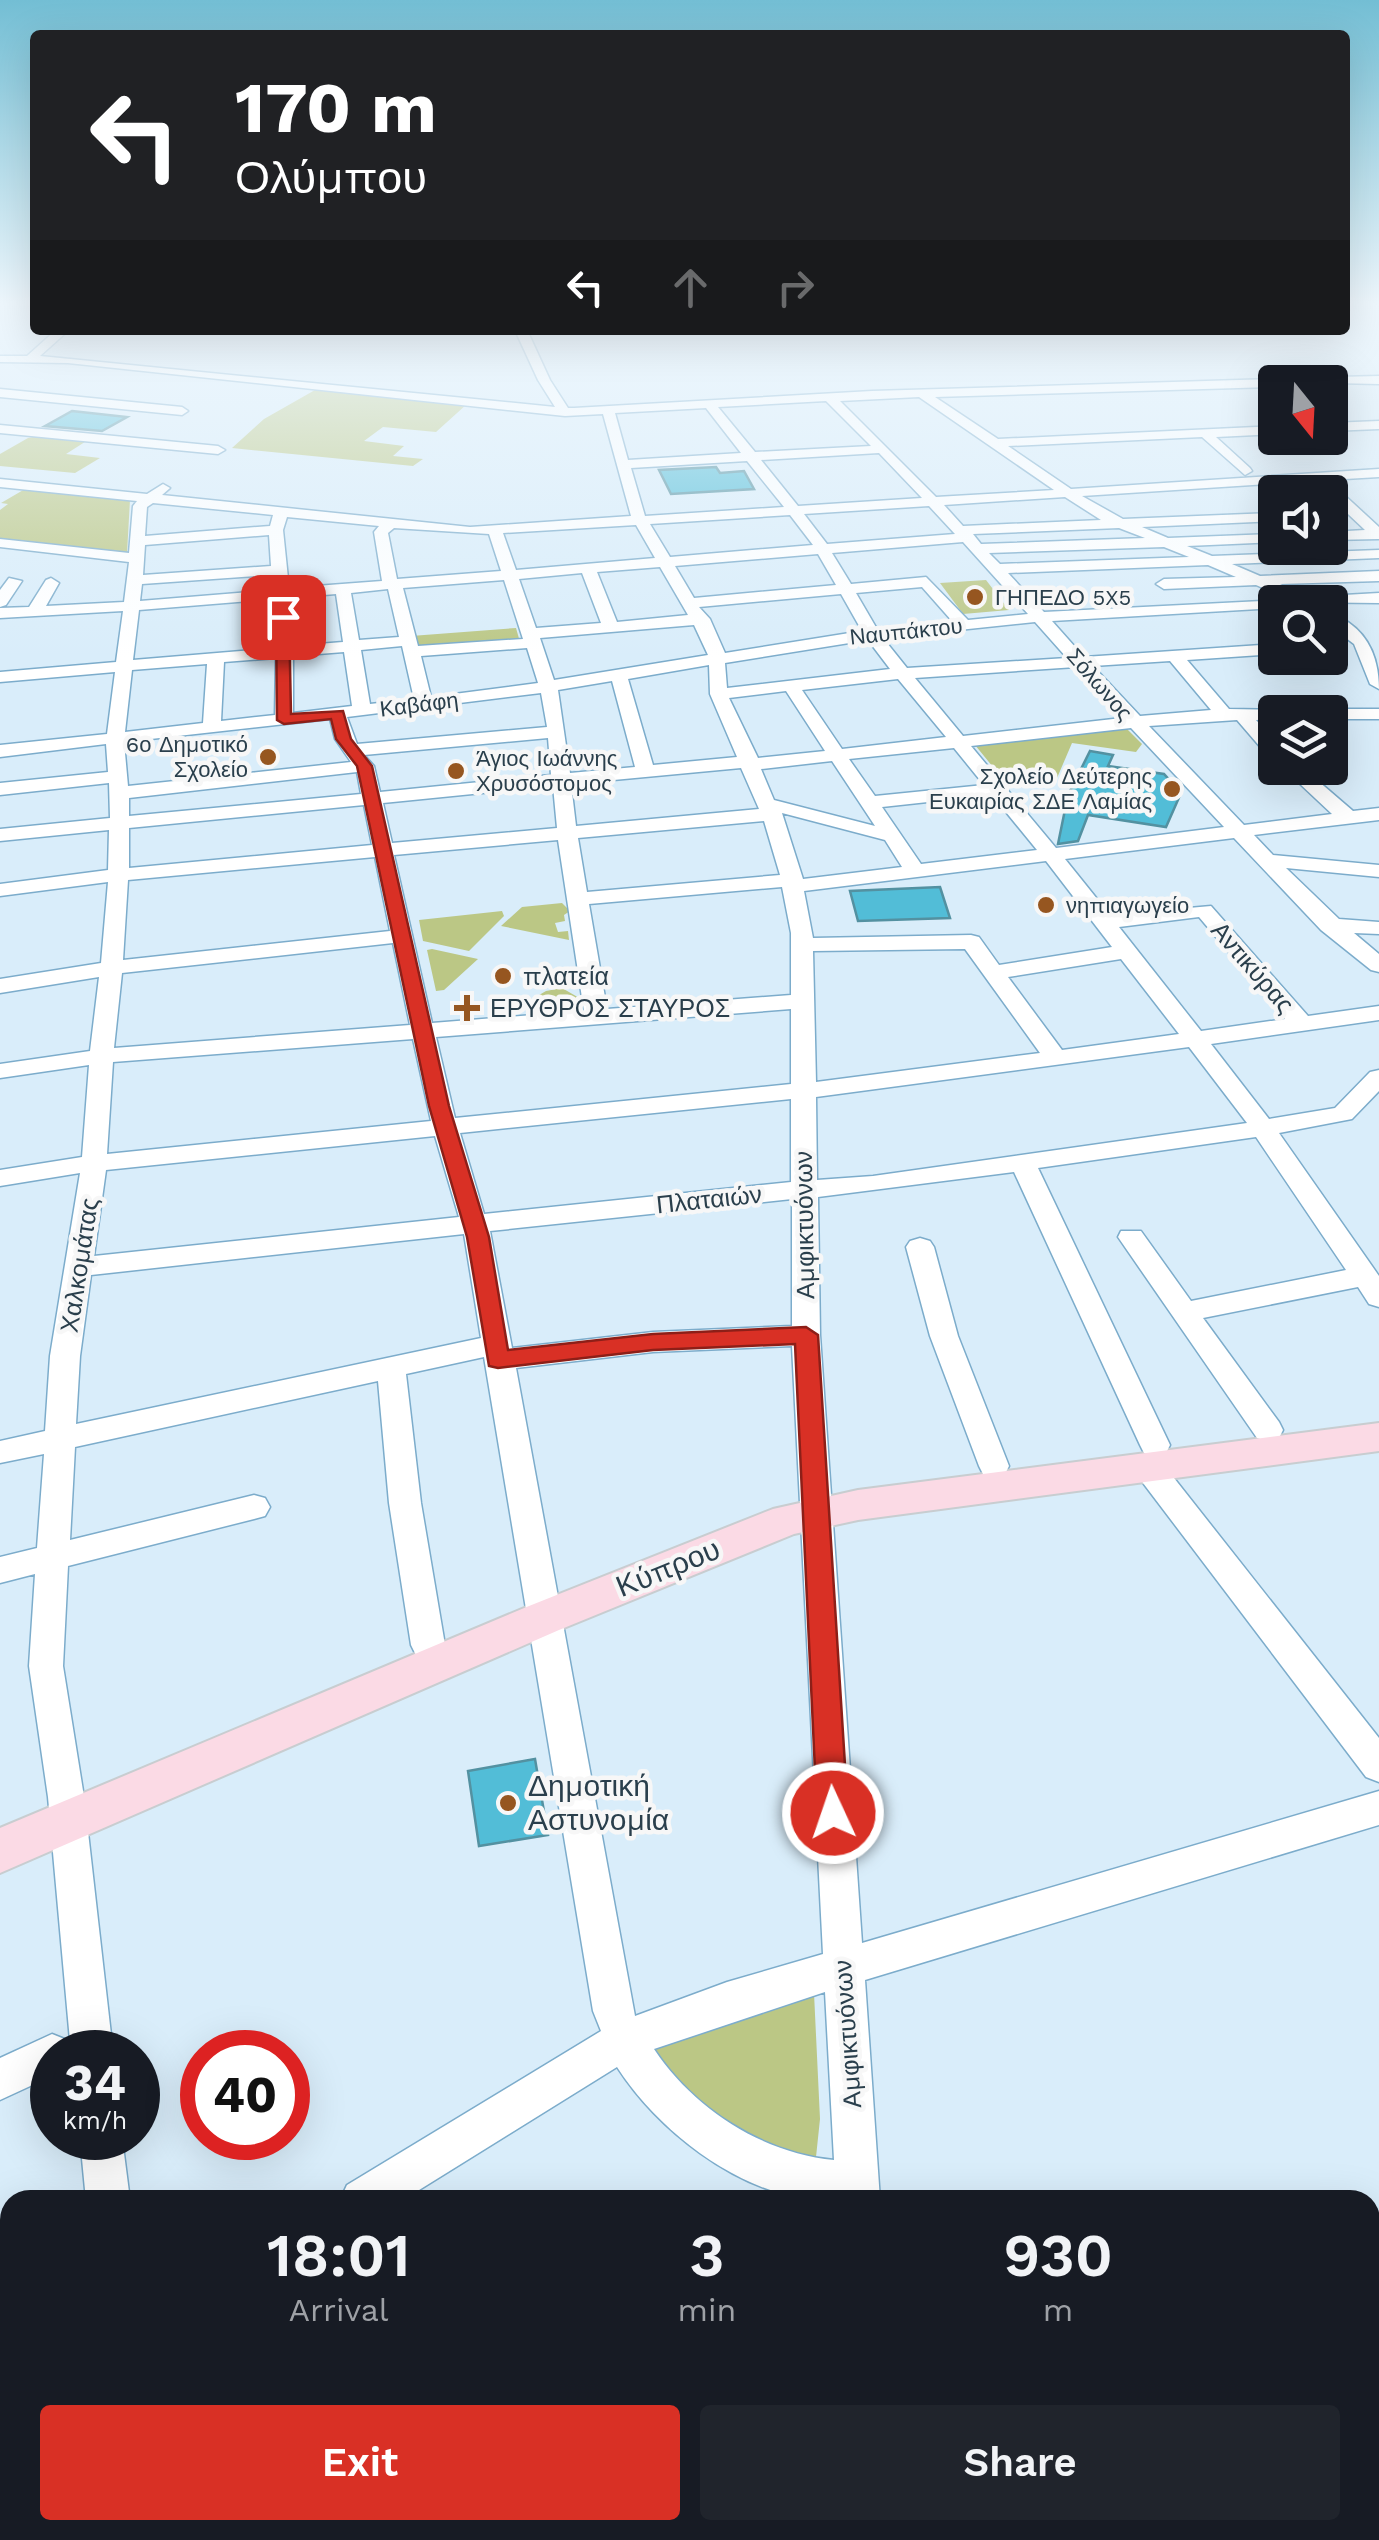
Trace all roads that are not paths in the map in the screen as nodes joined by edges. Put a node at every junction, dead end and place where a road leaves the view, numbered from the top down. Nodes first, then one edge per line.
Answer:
1 (48, 421) edge
2 (611, 421) edge
3 (723, 421) edge
4 (853, 421) edge
5 (963, 421) edge
6 (1379, 424) edge
7 (1348, 426) edge
8 (0, 429) edge
9 (1258, 431) edge
10 (28, 432) junction
11 (1205, 433) junction
12 (998, 443) junction
13 (0, 447) edge
14 (884, 449) junction
15 (218, 450) dead end
16 (754, 457) junction
17 (1379, 462) edge
18 (622, 464) junction
19 (1244, 470) junction
20 (0, 471) edge
21 (1379, 473) edge
22 (1348, 475) edge
23 (1258, 481) edge
24 (0, 482) edge
25 (1053, 482) junction
26 (156, 493) junction
27 (1068, 493) junction
28 (924, 496) junction
29 (788, 505) junction
30 (1258, 505) edge
31 (1348, 505) edge
32 (1359, 507) junction
33 (1092, 510) junction
34 (1348, 510) edge
35 (281, 512) junction
36 (1379, 513) edge
37 (638, 514) junction
38 (1258, 518) edge
39 (1118, 522) junction
40 (388, 524) junction
41 (276, 530) junction
42 (495, 530) junction
43 (1379, 534) edge
44 (1348, 535) edge
45 (969, 538) junction
46 (1258, 539) edge
47 (1166, 542) junction
48 (0, 544) edge
49 (823, 549) junction
50 (138, 550) junction
51 (1379, 554) edge
52 (1212, 560) junction
53 (666, 562) junction
54 (1379, 564) edge
55 (588, 568) junction
56 (998, 569) junction
57 (1234, 569) junction
58 (279, 570) junction
59 (510, 575) junction
60 (1379, 576) edge
61 (136, 580) junction
62 (1262, 580) junction
63 (14, 581) dead end
64 (51, 583) dead end
65 (394, 584) junction
66 (1070, 584) dead end
67 (1164, 584) dead end
68 (1051, 585) dead end
69 (1272, 585) edge
70 (1032, 586) dead end
71 (1014, 587) junction
72 (342, 589) junction
73 (847, 589) junction
74 (281, 594) junction
75 (1379, 598) edge
76 (1348, 600) edge
77 (0, 602) edge
78 (691, 602) junction
79 (1258, 604) edge
80 (132, 606) junction
81 (0, 613) edge
82 (39, 616) junction
83 (1040, 616) junction
84 (702, 619) junction
85 (963, 624) junction
86 (611, 627) junction
87 (529, 634) junction
88 (872, 634) junction
89 (1348, 634) edge
90 (408, 642) junction
91 (351, 646) junction
92 (1258, 650) edge
93 (285, 652) junction
94 (1370, 654) edge
95 (1175, 656) junction
96 (216, 658) junction
97 (717, 658) junction
98 (1082, 662) junction
99 (126, 666) junction
100 (902, 675) junction
101 (619, 676) junction
102 (0, 677) edge
103 (1379, 682) edge
104 (790, 685) junction
105 (548, 688) junction
106 (719, 694) junction
107 (424, 704) junction
108 (350, 712) junction
109 (1232, 714) junction
110 (1258, 714) edge
111 (1348, 714) edge
112 (1379, 714) edge
113 (284, 720) junction
114 (1134, 723) junction
115 (212, 728) junction
116 (556, 732) junction
117 (1258, 737) edge
118 (116, 738) junction
119 (957, 742) junction
120 (0, 751) edge
121 (837, 756) junction
122 (359, 758) junction
123 (752, 762) junction
124 (646, 770) junction
125 (561, 777) junction
126 (119, 784) junction
127 (1311, 785) edge
128 (996, 788) junction
129 (0, 790) edge
130 (371, 796) junction
131 (868, 803) junction
132 (771, 809) junction
133 (1379, 814) edge
134 (1350, 820) junction
135 (120, 822) junction
136 (567, 832) junction
137 (1240, 833) junction
138 (0, 834) edge
139 (888, 835) junction
140 (382, 849) junction
141 (1051, 855) junction
142 (1266, 860) junction
143 (916, 872) junction
144 (1379, 872) edge
145 (118, 874) junction
146 (794, 883) junction
147 (0, 890) edge
148 (579, 899) junction
149 (1101, 923) junction
150 (1329, 925) junction
151 (1379, 928) edge
152 (400, 936) junction
153 (802, 945) junction
154 (1123, 952) junction
155 (1379, 965) edge
156 (110, 969) junction
157 (994, 972) junction
158 (0, 986) edge
159 (801, 1001) junction
160 (1379, 1013) edge
161 (597, 1018) junction
162 (1302, 1024) junction
163 (423, 1030) junction
164 (1194, 1040) junction
165 (102, 1056) junction
166 (1056, 1059) junction
167 (0, 1071) edge
168 (801, 1092) junction
169 (1373, 1093) edge
170 (445, 1127) junction
171 (1263, 1128) junction
172 (94, 1163) junction
173 (1022, 1163) junction
174 (0, 1178) edge
175 (803, 1191) junction
176 (474, 1224) junction
177 (1131, 1237) dead end
178 (920, 1247) dead end
179 (80, 1268) junction
180 (1371, 1287) edge
181 (1184, 1312) junction
182 (806, 1335) junction
183 (496, 1352) junction
184 (391, 1367) junction
185 (1379, 1416) edge
186 (1268, 1430) junction
187 (1379, 1437) edge
188 (59, 1438) junction
189 (0, 1452) edge
190 (1151, 1456) junction
191 (994, 1466) junction
192 (815, 1502) junction
193 (254, 1507) dead end
194 (55, 1556) junction
195 (0, 1570) edge
196 (542, 1608) junction
197 (428, 1646) junction
198 (1379, 1766) edge
199 (1379, 1808) edge
200 (67, 1810) junction
201 (0, 1825) edge
202 (0, 1851) edge
203 (842, 1969) junction
204 (72, 2030) edge
205 (622, 2041) junction
206 (30, 2066) edge
207 (0, 2078) edge
208 (103, 2160) edge
209 (107, 2190) edge
210 (378, 2190) edge
211 (849, 2190) edge
212 (857, 2190) edge

1 - 10 street
2 - 18 street, Αμφικτυόνων
3 - 16 street
4 - 14 street, Σόλωνος
5 - 12 street
6 - 7 street
8 - 10 street
9 - 11 street
10 - 13 street
10 - 15 street
11 - 12 street
11 - 19 street
12 - 25 street
14 - 16 street
14 - 28 street, Σόλωνος
16 - 18 street
16 - 29 street
17 - 19 street
18 - 37 street, Αμφικτυόνων
19 - 25 street
20 - 26 street
21 - 22 street
23 - 27 street
24 - 26 street
25 - 27 street
25 - 28 street
26 - 35 street
26 - 37 street
26 - 50 street, Χαλκομάτας
27 - 28 street
27 - 33 street
28 - 29 street
28 - 45 street, Σόλωνος
29 - 37 street
29 - 49 street
30 - 33 street
31 - 32 street
32 - 34 street
32 - 36 street
32 - 43 street
33 - 39 street
35 - 40 street
35 - 41 street
37 - 42 street
37 - 53 street, Αμφικτυόνων
38 - 39 street
39 - 45 street
39 - 47 street
40 - 42 street
40 - 65 street
41 - 50 street
41 - 58 street
42 - 59 street
43 - 44 street
45 - 47 street
45 - 49 street
45 - 56 street, Σόλωνος
46 - 47 street
47 - 52 street
48 - 50 street
49 - 53 street
49 - 73 street
50 - 61 street, Χαλκομάτας
51 - 52 street
52 - 56 street
52 - 57 street
53 - 55 street
53 - 78 street, Αμφικτυόνων
54 - 57 street
55 - 59 street
55 - 86 street
56 - 71 street, Σόλωνος
57 - 62 street
58 - 61 street
58 - 74 street
59 - 65 street
59 - 87 street
60 - 62 street
61 - 80 street, Χαλκομάτας
62 - 67 street
62 - 69 street
63 - 77 street
64 - 82 street
65 - 72 street
65 - 90 street
66 - 68 street
70 - 71 street
71 - 83 street, Σόλωνος
72 - 74 street
72 - 91 street
73 - 78 street
73 - 85 street
73 - 88 street
74 - 80 street
74 - 93 street
75 - 76 street
78 - 84 street, Αμφικτυόνων
79 - 83 street, Ναυπάκτου
80 - 82 street
80 - 99 street, Χαλκομάτας
81 - 82 street
83 - 85 street, Ναυπάκτου
83 - 98 street, Σόλωνος
84 - 86 street
84 - 97 street, Αμφικτυόνων
85 - 88 street, Ναυπάκτου
86 - 87 street
87 - 90 street
87 - 105 street
88 - 97 street, Ναυπάκτου
88 - 100 street
89 - 94 street
90 - 91 street
90 - 107 street
91 - 93 street
91 - 108 street
92 - 95 street
93 - 96 street
93 - 113 street
94 - 103 street
95 - 98 street
95 - 109 street
96 - 99 street
96 - 115 street
97 - 101 street, Καβάφη
97 - 106 street, Αμφικτυόνων
98 - 100 street
98 - 114 street, Σόλωνος
99 - 102 street
99 - 118 street, Χαλκομάτας
100 - 104 street
100 - 119 street
101 - 105 street, Καβάφη
101 - 124 street
104 - 106 street
104 - 121 street
105 - 107 street, Καβάφη
105 - 116 street
106 - 123 street, Αμφικτυόνων
107 - 108 street, Καβάφη
108 - 113 street, Καβάφη
108 - 122 street
109 - 110 street
109 - 114 street
109 - 117 street
111 - 112 street
113 - 115 street, Καβάφη
114 - 119 street
114 - 137 street, Σόλωνος
115 - 118 street, Καβάφη
116 - 122 street
116 - 125 street
118 - 120 street, Καβάφη
118 - 126 street, Χαλκομάτας
119 - 121 street
119 - 128 street
121 - 123 street
121 - 131 street
122 - 126 street
122 - 130 street
123 - 124 street
123 - 132 street, Αμφικτυόνων
124 - 125 street
125 - 130 street
125 - 136 street
126 - 129 street
126 - 135 street, Χαλκομάτας
127 - 134 street
128 - 131 street
128 - 141 street
130 - 135 street
130 - 140 street
131 - 139 street
132 - 136 street
132 - 139 street
132 - 146 street, Αμφικτυόνων
133 - 134 street
134 - 137 street
135 - 138 street
135 - 145 street, Χαλκομάτας
136 - 140 street
136 - 148 street
137 - 141 street
137 - 142 street, Σόλωνος
139 - 143 street
140 - 145 street
140 - 152 street
141 - 143 street
141 - 149 street
142 - 144 street
142 - 150 street, Σόλωνος
143 - 146 street
145 - 147 street
145 - 156 street, Χαλκομάτας
146 - 148 street
146 - 153 street, Αμφικτυόνων
148 - 161 street
149 - 154 street
149 - 162 street, Αντικύρας
150 - 151 street
150 - 155 street, Σόλωνος
152 - 156 street
152 - 163 street
153 - 157 street
153 - 159 street, Αμφικτυόνων
154 - 157 street
154 - 164 street
156 - 158 street
156 - 165 street, Χαλκομάτας
157 - 166 street
159 - 161 street
159 - 168 street, Αμφικτυόνων
160 - 162 street
161 - 163 street
162 - 164 street
163 - 165 street
163 - 170 street
164 - 166 street
164 - 171 street
165 - 167 street
165 - 172 street, Χαλκομάτας
166 - 168 street
168 - 170 street
168 - 175 street, Αμφικτυόνων
169 - 171 street, Πλαταιών
170 - 172 street
170 - 176 street
171 - 173 street, Πλαταιών
171 - 180 street
172 - 174 street
172 - 179 street, Χαλκομάτας
173 - 175 street, Πλαταιών
173 - 190 street
175 - 176 street, Πλαταιών
175 - 182 street, Αμφικτυόνων
176 - 179 street, Πλαταιών
176 - 183 street
177 - 181 street
178 - 191 street
179 - 188 street, Χαλκομάτας
180 - 181 street
181 - 186 street
182 - 183 street
182 - 192 street, Αμφικτυόνων
183 - 184 street
183 - 196 street
184 - 188 street
184 - 197 street
185 - 186 main road, Κύπρου
186 - 190 main road, Κύπρου
187 - 190 main road, Κύπρου
188 - 189 street
188 - 194 street, Χαλκομάτας
190 - 191 main road, Κύπρου
190 - 192 main road, Κύπρου
190 - 198 street
191 - 192 main road, Κύπρου
192 - 196 main road, Κύπρου
192 - 203 street, Αμφικτυόνων
193 - 194 street
194 - 195 street
194 - 200 street, Χαλκομάτας
196 - 197 main road, Κύπρου
196 - 200 main road, Κύπρου
196 - 205 street
197 - 200 main road, Κύπρου
199 - 203 street
200 - 201 main road, Κύπρου
200 - 202 main road, Κύπρου
200 - 204 street, Χαλκομάτας
203 - 205 street
203 - 212 street, Αμφικτυόνων
205 - 210 street
205 - 211 street
206 - 207 street
208 - 209 street

